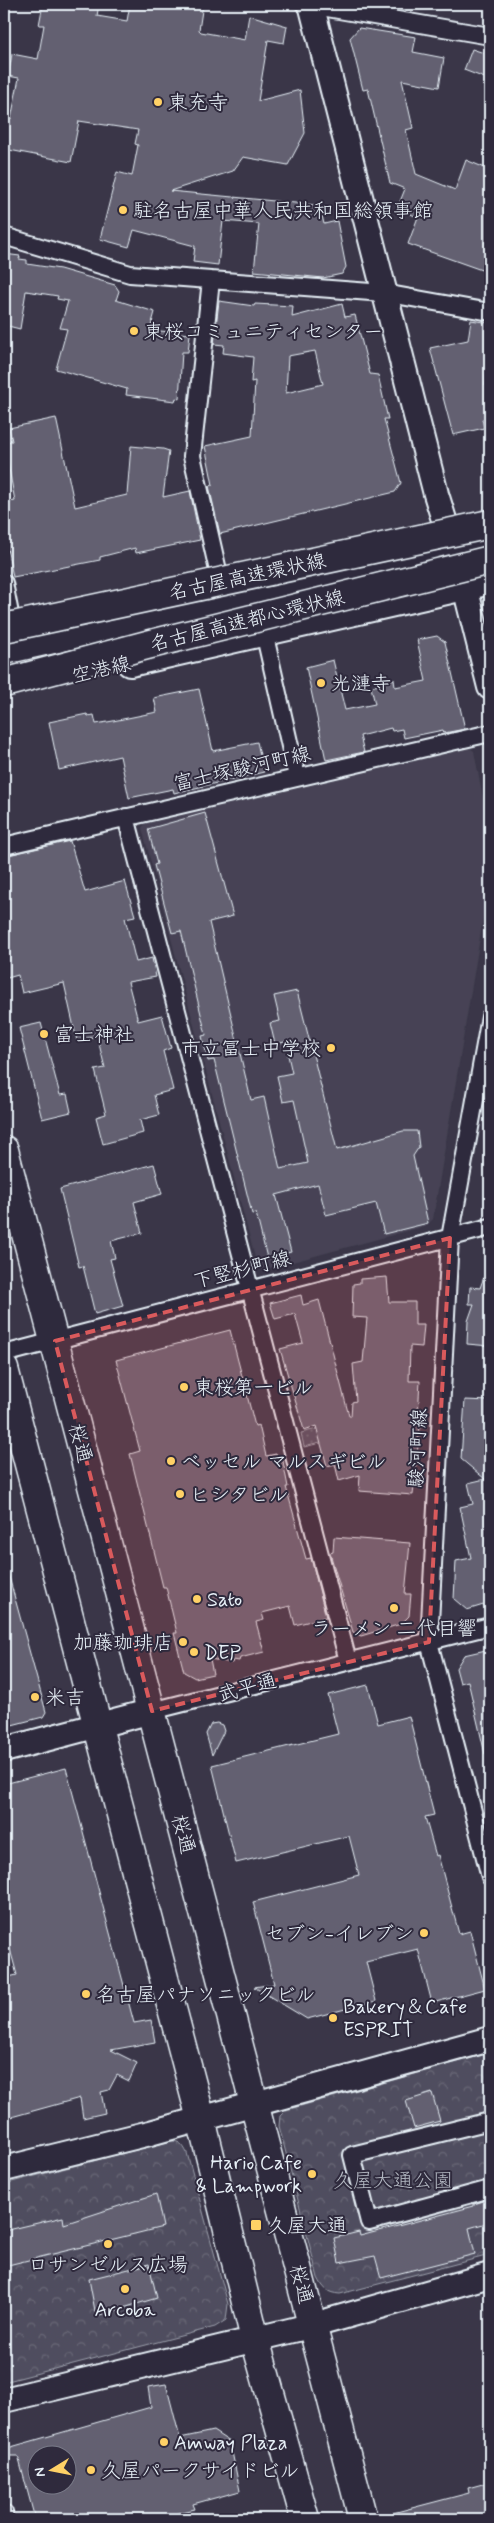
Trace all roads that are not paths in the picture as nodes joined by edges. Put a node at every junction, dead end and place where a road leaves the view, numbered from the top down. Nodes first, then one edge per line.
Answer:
1 (308, 4) edge
2 (490, 36) edge
3 (4, 236) edge
4 (211, 280) junction
5 (384, 293) junction
6 (490, 312) edge
7 (490, 511) edge
8 (444, 523) junction
9 (490, 524) edge
10 (490, 541) edge
11 (454, 550) junction
12 (490, 560) edge
13 (219, 575) junction
14 (490, 581) edge
15 (4, 583) edge
16 (465, 587) junction
17 (6, 622) edge
18 (264, 632) junction
19 (4, 650) edge
20 (4, 683) edge
21 (490, 687) edge
22 (4, 691) edge
23 (490, 733) edge
24 (297, 777) junction
25 (126, 817) junction
26 (4, 846) edge
27 (490, 1017) edge
28 (4, 1150) edge
29 (490, 1227) edge
30 (450, 1238) junction
31 (248, 1290) junction
32 (55, 1341) junction
33 (4, 1354) edge
34 (4, 1369) edge
35 (490, 1626) edge
36 (428, 1642) junction
37 (348, 1661) junction
38 (152, 1711) junction
39 (98, 1726) junction
40 (4, 1750) edge
41 (490, 1877) edge
42 (490, 2039) edge
43 (254, 2105) junction
44 (200, 2119) junction
45 (490, 2121) edge
46 (4, 2169) edge
47 (490, 2189) edge
48 (490, 2275) edge
49 (314, 2325) junction
50 (255, 2339) junction
51 (4, 2400) edge
52 (4, 2513) edge
53 (5, 2519) edge
54 (305, 2519) edge
55 (363, 2519) edge

1 - 2 street
1 - 5 street
3 - 4 street
4 - 5 street
4 - 13 street
5 - 6 street
5 - 8 street
7 - 8 main road
8 - 11 street
8 - 13 main road
9 - 17 highway, 名古屋高速環状線, bridge
10 - 11 highway
11 - 16 street
11 - 19 highway
12 - 20 highway, 名古屋高速都心環状線, bridge
13 - 17 main road
14 - 16 main road, 空港線
15 - 17 street
16 - 18 main road, 空港線
16 - 21 street
18 - 22 main road, 空港線
18 - 24 street
23 - 24 street, 富士塚駿河町線
24 - 25 street, 富士塚駿河町線
25 - 26 street, 富士塚駿河町線
25 - 31 street
27 - 30 street, 駿河町線
28 - 32 highway, 桜通
29 - 30 street, 下竪杉町線
30 - 31 street, 下竪杉町線
30 - 36 street, 駿河町線
31 - 32 street, 下竪杉町線
31 - 37 street
32 - 33 street, 下竪杉町線
32 - 38 highway, 桜通
34 - 39 highway
35 - 36 street, 武平通
36 - 37 street, 武平通
36 - 41 street, 駿河町線
37 - 38 street, 武平通
38 - 39 street, 武平通
38 - 43 highway, 桜通
39 - 40 street, 武平通
39 - 44 highway
42 - 43 street
43 - 44 street
43 - 49 highway, 桜通
44 - 46 street
44 - 50 highway
45 - 47 street
48 - 49 street
49 - 50 street
49 - 55 highway, 桜通
50 - 51 street
50 - 54 highway
52 - 53 street

